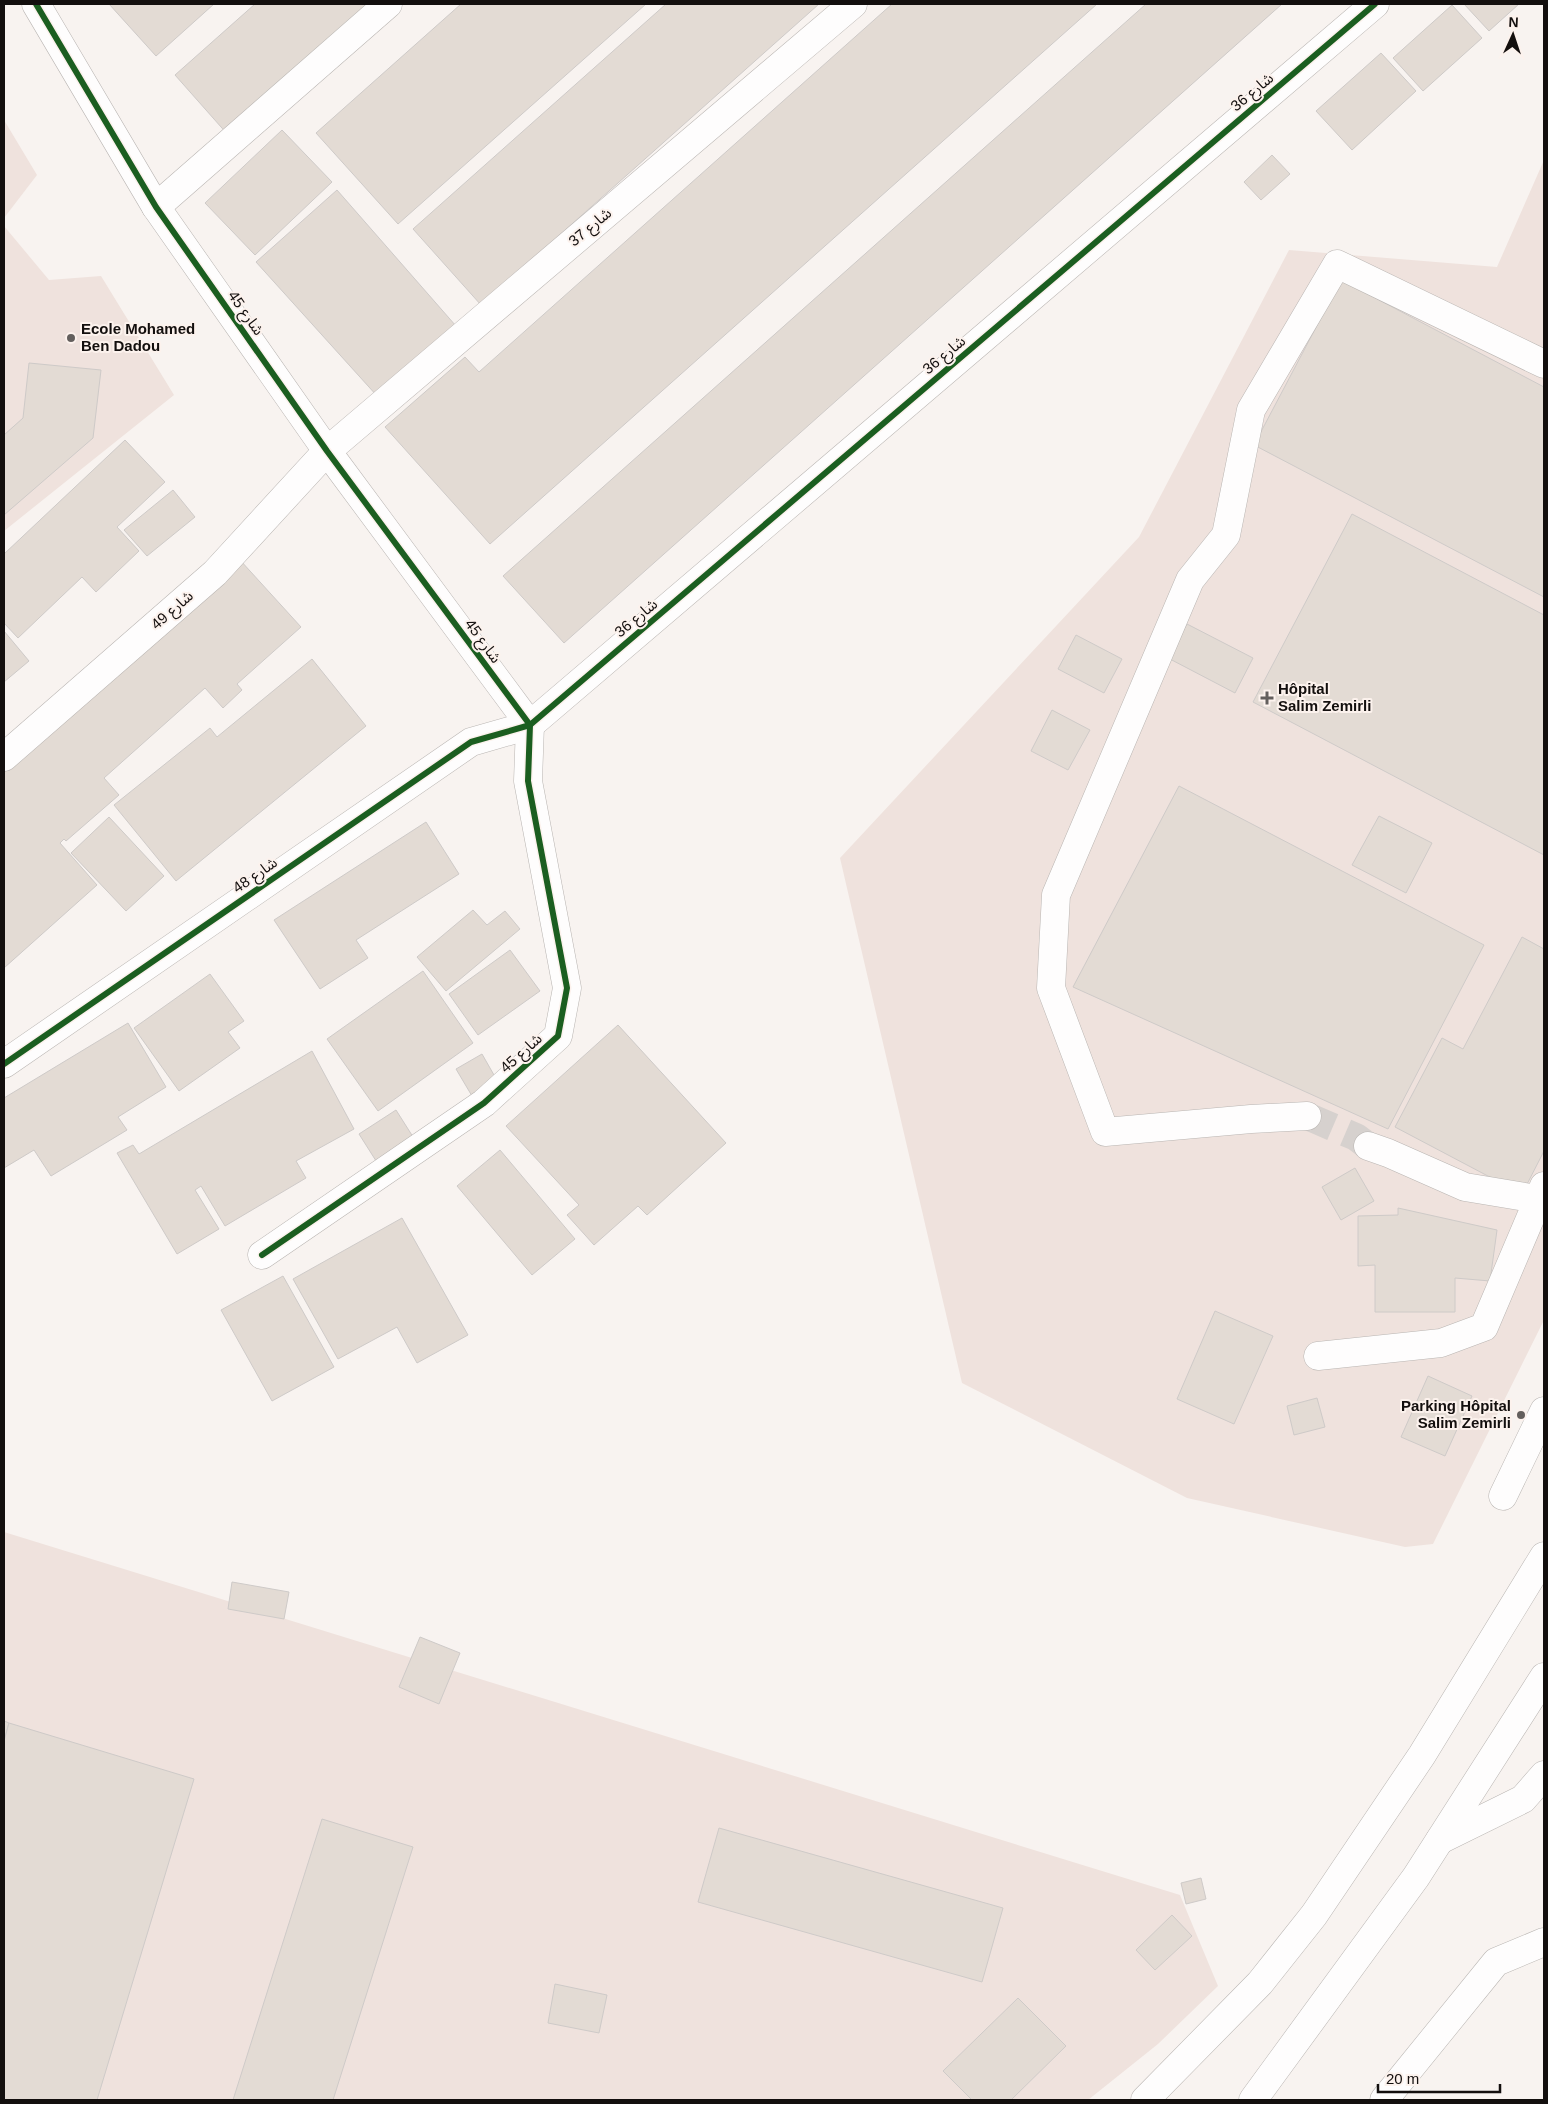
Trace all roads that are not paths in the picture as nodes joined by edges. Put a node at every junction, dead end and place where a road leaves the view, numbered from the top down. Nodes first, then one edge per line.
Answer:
1 (36, 4) edge
2 (388, 4) edge
3 (853, 4) edge
4 (1375, 4) edge
5 (156, 207) junction
6 (1544, 364) edge
7 (327, 451) junction
8 (530, 725) junction
9 (4, 757) edge
10 (4, 1064) edge
11 (1307, 1116) tunnel mouth
12 (1368, 1146) tunnel mouth
13 (1541, 1192) edge
14 (262, 1255) dead end
15 (1318, 1356) dead end
16 (1544, 1411) edge
17 (1503, 1496) dead end
18 (1544, 1556) edge
19 (1544, 1677) edge
20 (1544, 1775) edge
21 (1440, 1840) junction
22 (1544, 1942) edge
23 (1145, 2100) edge
24 (1253, 2100) edge
25 (1384, 2100) edge

1 - 5 street, شارع 45
2 - 5 street
3 - 7 street, شارع 37
4 - 8 street, شارع 36
5 - 7 street, شارع 45
6 - 11 street
7 - 8 street, شارع 45
7 - 9 street, شارع 49
8 - 10 street, شارع 48
8 - 14 street, شارع 45
12 - 13 street
13 - 15 street
16 - 17 street
18 - 23 street
19 - 21 street
20 - 21 street
21 - 24 street
22 - 25 street

